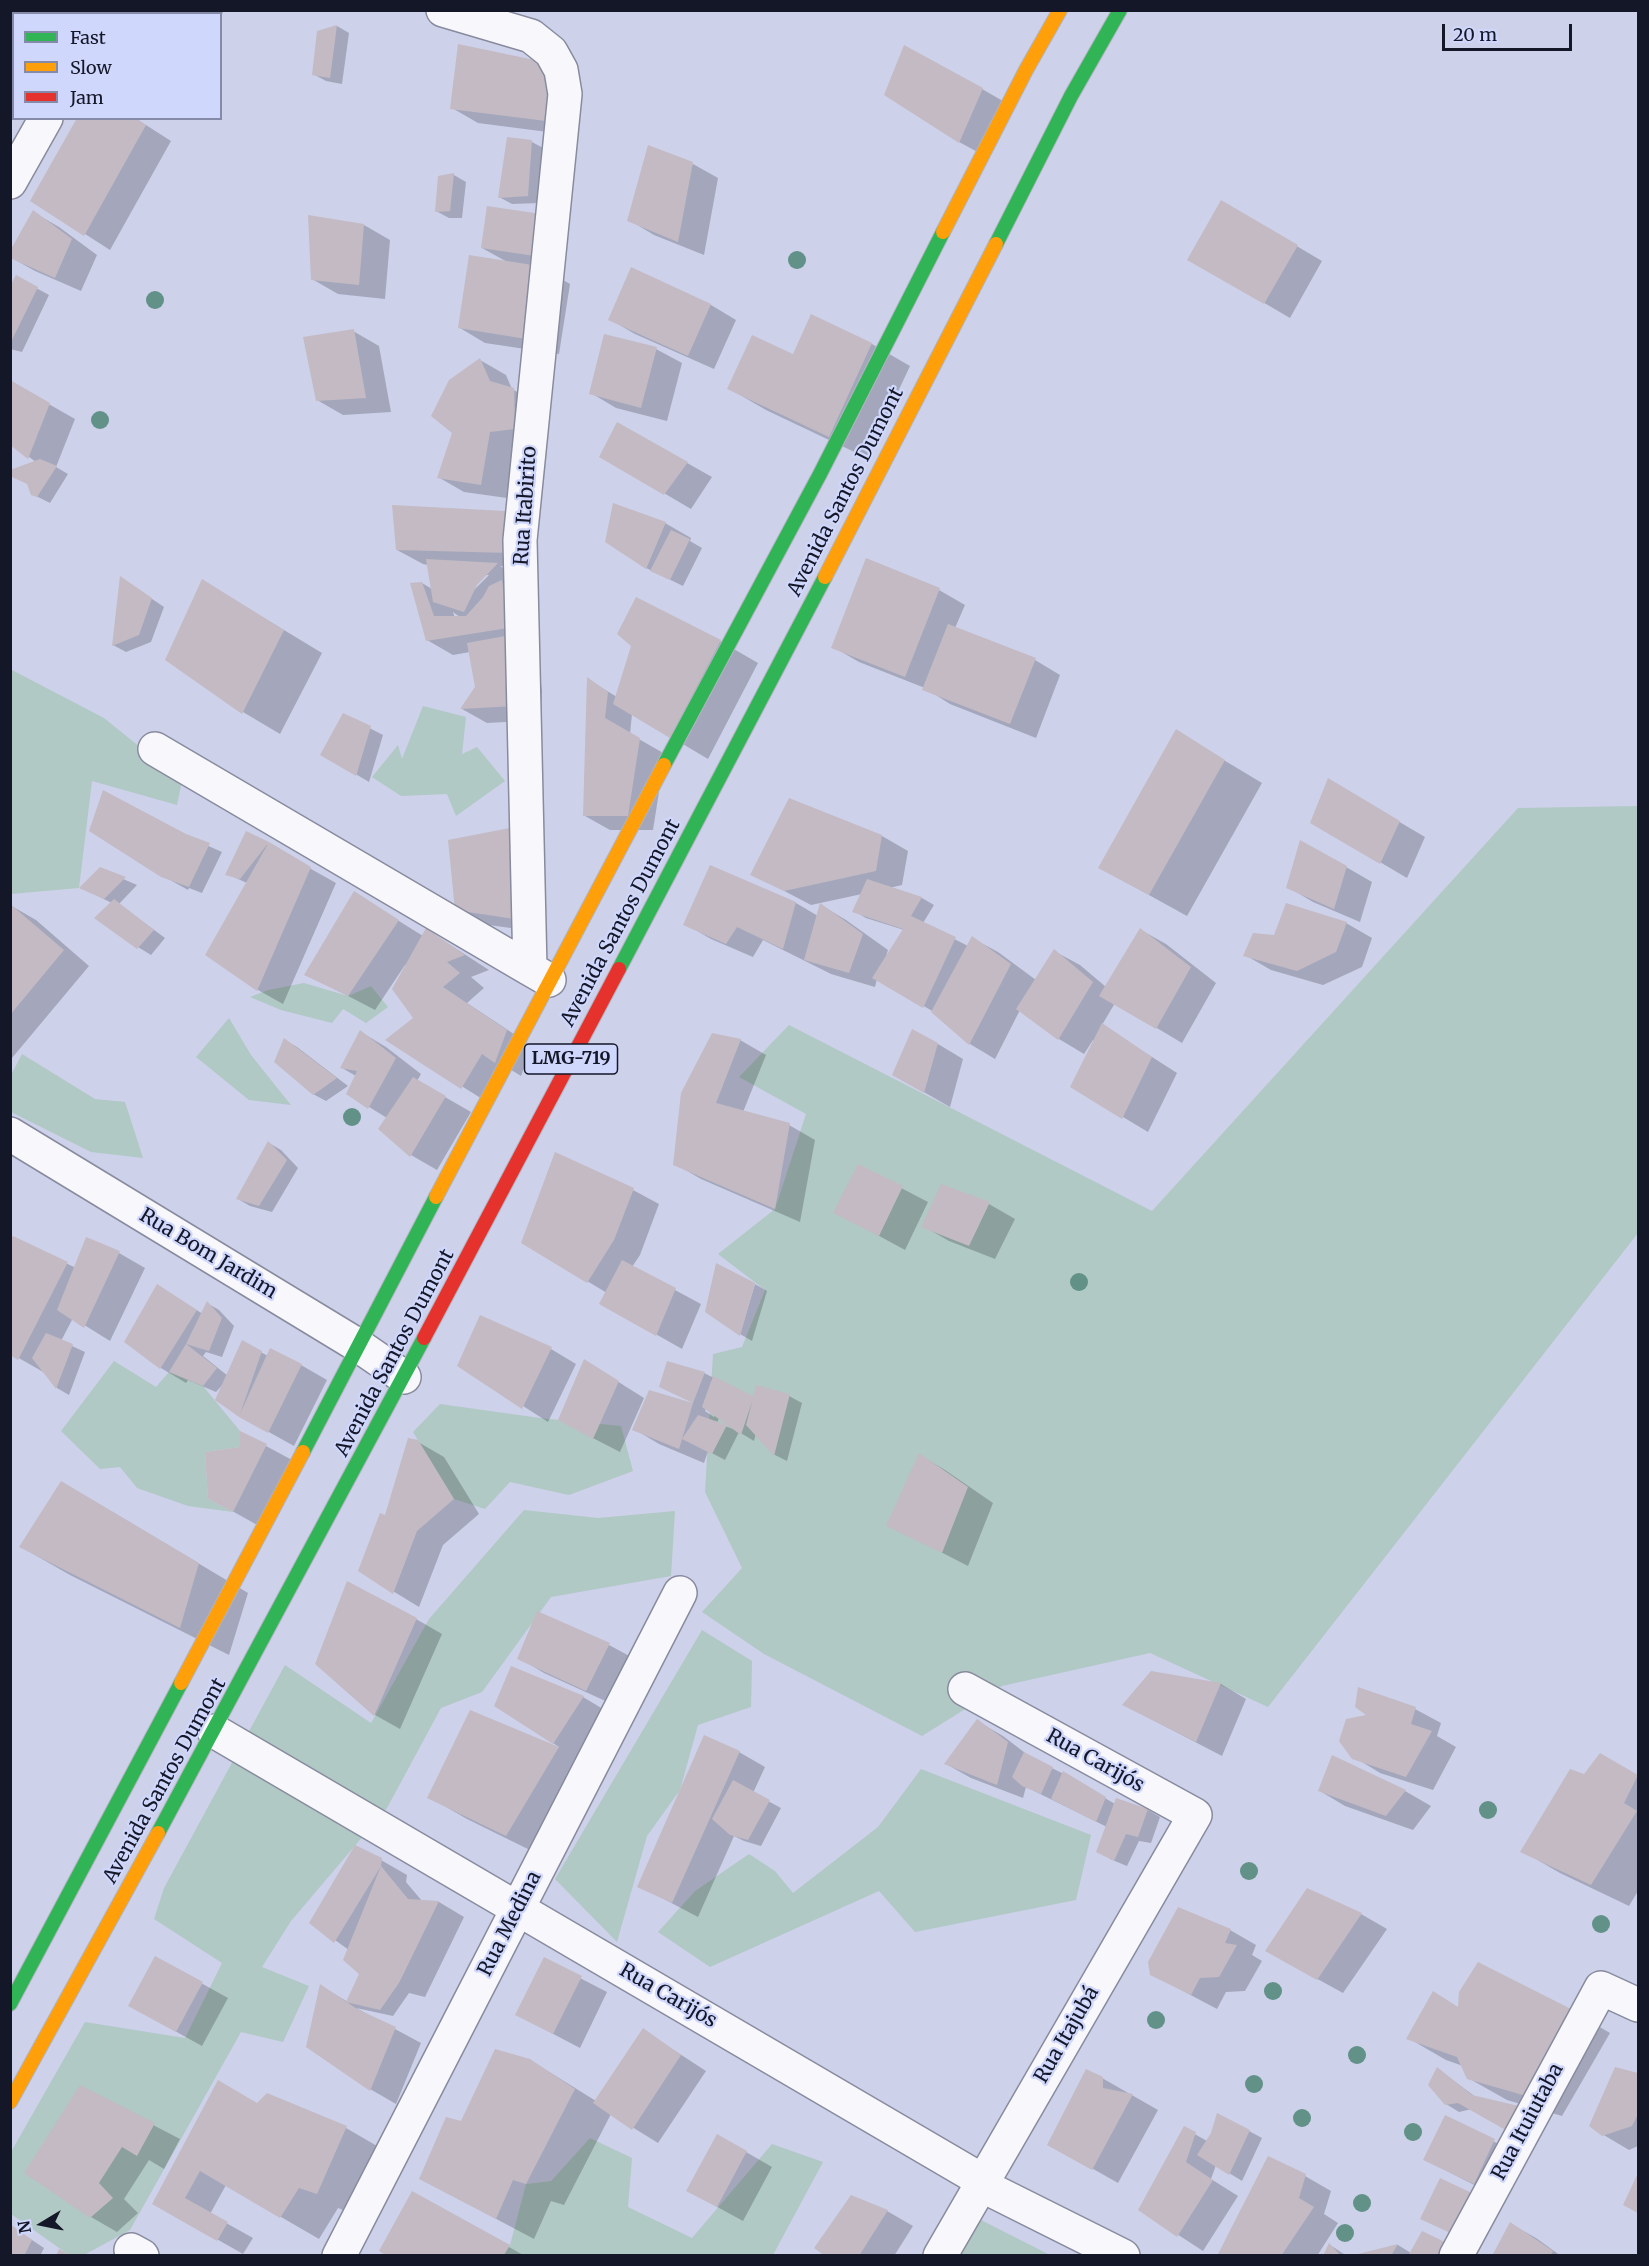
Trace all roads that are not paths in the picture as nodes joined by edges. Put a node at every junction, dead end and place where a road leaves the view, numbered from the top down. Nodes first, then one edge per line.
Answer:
1 (443, 10) edge
2 (1060, 10) edge
3 (1120, 10) edge
4 (45, 120) edge
5 (10, 182) edge
6 (155, 749) dead end
7 (540, 974) junction
8 (10, 1134) edge
9 (359, 1346) junction
10 (404, 1377) junction
11 (680, 1593) dead end
12 (965, 1689) dead end
13 (214, 1731) junction
14 (1195, 1815) joint
15 (518, 1909) junction
16 (10, 2004) edge
17 (1638, 2005) edge
18 (10, 2102) edge
19 (981, 2185) junction
20 (339, 2256) edge
21 (940, 2256) edge
22 (1123, 2256) edge
23 (1456, 2256) edge

1 - 7 street, Rua Itabirito
2 - 7 main road, Avenida Santos Dumont / LMG-719
3 - 10 main road, Avenida Santos Dumont / LMG-719
4 - 5 street
6 - 7 street
7 - 9 main road, Avenida Santos Dumont / LMG-719
8 - 9 street, Rua Bom Jardim
9 - 10 street, Rua Bom Jardim
9 - 16 main road, Avenida Santos Dumont / LMG-719
10 - 13 main road, Avenida Santos Dumont / LMG-719
11 - 15 street, Rua Medina
12 - 14 street, Rua Carijós
13 - 15 street, Rua Carijós
13 - 18 main road, Avenida Santos Dumont / LMG-719
14 - 19 street, Rua Itajubá
15 - 19 street, Rua Carijós
15 - 20 street, Rua Medina
17 - 23 street, Rua Ituiutaba
19 - 21 street, Rua Itajubá
19 - 22 street, Rua Carijós

